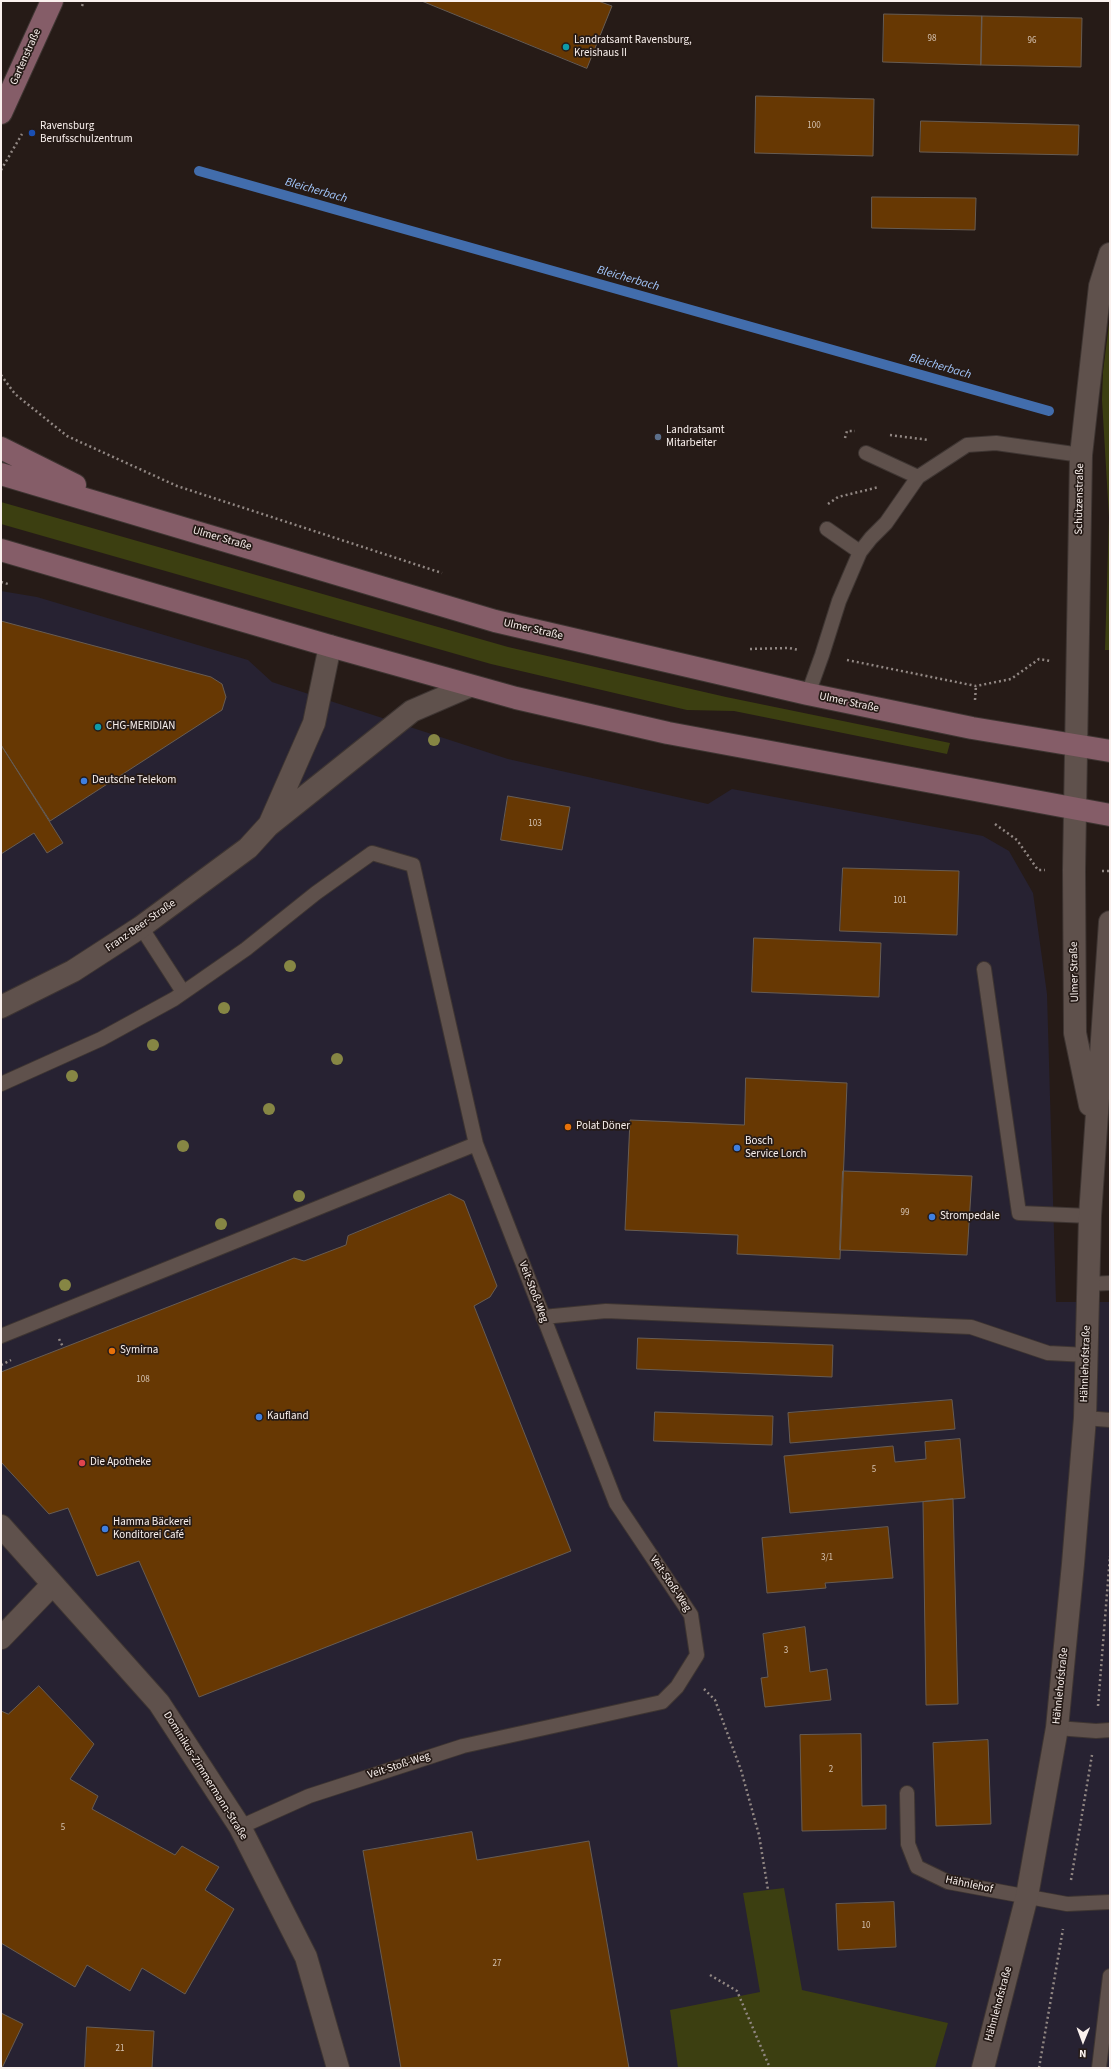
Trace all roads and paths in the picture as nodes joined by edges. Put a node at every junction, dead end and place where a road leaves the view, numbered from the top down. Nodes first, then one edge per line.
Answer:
1 (52, 1) edge
2 (1, 113) edge
3 (1110, 254) edge
4 (1, 375) edge
5 (859, 431) dead end
6 (882, 434) dead end
7 (843, 444) dead end
8 (967, 445) junction
9 (1, 448) edge
10 (866, 453) dead end
11 (1081, 455) junction
12 (1, 474) edge
13 (918, 477) junction
14 (826, 505) dead end
15 (125, 510) junction
16 (828, 529) dead end
17 (2, 550) edge
18 (860, 552) junction
19 (442, 573) dead end
20 (330, 646) junction
21 (746, 650) dead end
22 (822, 655) junction
23 (1078, 664) junction
24 (470, 686) junction
25 (808, 694) junction
26 (1076, 746) junction
27 (1110, 751) edge
28 (1074, 808) junction
29 (1110, 815) edge
30 (268, 826) junction
31 (1110, 922) edge
32 (141, 927) junction
33 (984, 969) dead end
34 (183, 992) junction
35 (1, 1007) edge
36 (1, 1084) edge
37 (1110, 1092) edge
38 (1095, 1135) junction
39 (476, 1144) junction
40 (1090, 1216) junction
41 (1110, 1283) edge
42 (1088, 1291) junction
43 (543, 1317) junction
44 (1, 1336) edge
45 (1087, 1355) junction
46 (1085, 1418) junction
47 (1110, 1420) edge
48 (1, 1526) edge
49 (1110, 1556) edge
50 (52, 1585) junction
51 (1, 1638) edge
52 (686, 1672) junction
53 (1057, 1728) junction
54 (1110, 1730) edge
55 (1096, 1731) junction
56 (907, 1793) dead end
57 (240, 1827) junction
58 (768, 1890) dead end
59 (1027, 1896) junction
60 (1110, 1902) edge
61 (1068, 1904) junction
62 (710, 1975) dead end
63 (1110, 1976) edge
64 (338, 2068) edge
65 (770, 2068) edge
66 (983, 2068) edge
67 (1039, 2068) edge
68 (1099, 2068) edge

1 - 2 main road, Gartenstraße
3 - 11 street, Schützenstraße
4 - 19 path
5 - 7 path
6 - 8 path
8 - 11 lane
8 - 13 lane
9 - 15 main road
10 - 13 lane
11 - 23 street, Schützenstraße
12 - 15 main road, Ulmer Straße
13 - 14 path
13 - 18 lane
15 - 25 main road, Ulmer Straße
16 - 18 lane
17 - 20 main road
18 - 22 lane
20 - 24 main road
20 - 30 street, Franz-Beer-Straße
21 - 22 path
22 - 23 path
22 - 25 lane
23 - 26 street, Schützenstraße
24 - 28 main road
24 - 30 street, Franz-Beer-Straße
25 - 26 main road, Ulmer Straße
26 - 27 main road, Ulmer Straße
26 - 28 street, Ulmer Straße
28 - 29 main road
28 - 38 street, Ulmer Straße
30 - 32 street, Franz-Beer-Straße
31 - 38 street, Ulmer Straße
32 - 34 lane
32 - 35 street, Franz-Beer-Straße
33 - 40 lane
34 - 36 lane
34 - 39 lane, Veit-Stoß-Weg
37 - 38 street, Ulmer Straße
38 - 40 street, Ulmer Straße
39 - 43 lane, Veit-Stoß-Weg
39 - 44 lane
40 - 42 street, Ulmer Straße
41 - 42 lane
42 - 45 street, Hähnlehofstraße
43 - 45 lane
43 - 52 lane, Veit-Stoß-Weg
45 - 46 street, Hähnlehofstraße
46 - 47 lane
46 - 53 street, Hähnlehofstraße
48 - 50 street, Dominikus-Zimmermann-Straße
49 - 55 path
50 - 51 street
50 - 57 street, Dominikus-Zimmermann-Straße
52 - 57 lane, Veit-Stoß-Weg
52 - 58 path
53 - 55 lane
53 - 59 street, Hähnlehofstraße
54 - 55 lane
55 - 61 path
56 - 59 lane, Hähnlehof
57 - 64 street, Dominikus-Zimmermann-Straße
59 - 61 lane, Hähnlehof
59 - 66 street, Hähnlehofstraße
60 - 61 lane, Hähnlehof
61 - 67 path
62 - 65 path
63 - 68 lane

